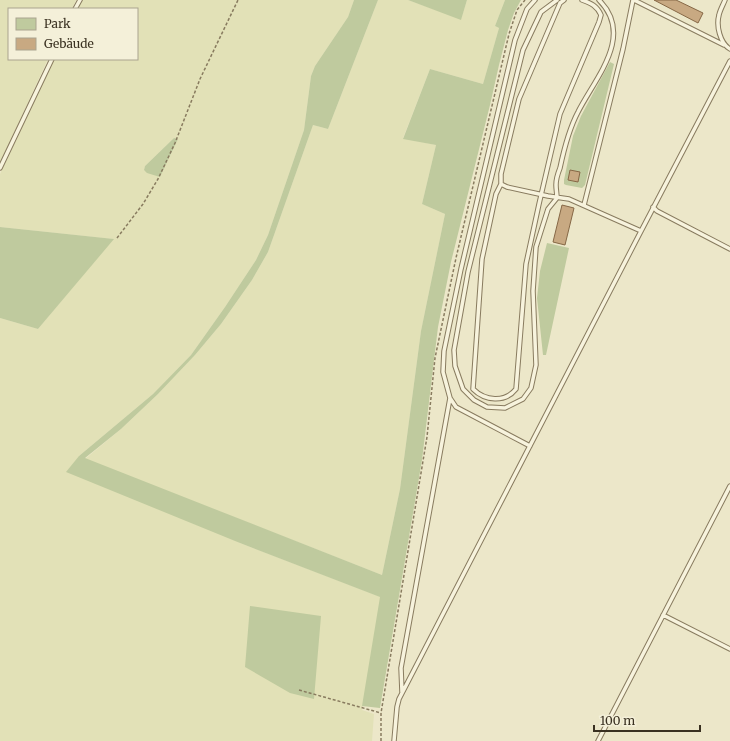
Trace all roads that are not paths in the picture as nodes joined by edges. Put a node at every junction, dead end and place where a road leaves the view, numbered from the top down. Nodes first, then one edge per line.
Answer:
1 (534, 0) edge
2 (557, 0) edge
3 (564, 0) edge
4 (582, 0) edge
5 (599, 0) edge
6 (634, 0) edge
7 (725, 0) edge
8 (724, 45) junction
9 (730, 49) edge
10 (52, 60) edge
11 (730, 62) edge
12 (0, 168) edge
13 (501, 184) junction
14 (541, 195) junction
15 (557, 198) junction
16 (584, 205) junction
17 (653, 207) junction
18 (641, 231) junction
19 (730, 249) edge
20 (450, 398) junction
21 (530, 446) junction
22 (730, 486) edge
23 (663, 615) junction
24 (730, 649) edge
25 (402, 694) junction
26 (394, 741) edge
27 (598, 741) edge

1 - 20 lane
2 - 15 lane
3 - 13 lane
4 - 14 lane
5 - 15 lane
6 - 8 lane
6 - 16 lane
7 - 8 lane
8 - 9 lane
10 - 12 lane
11 - 17 lane
13 - 14 lane
13 - 14 lane
14 - 15 lane
15 - 16 lane
16 - 18 lane
17 - 18 lane
17 - 19 lane
18 - 21 lane
20 - 21 lane
20 - 25 lane
21 - 25 lane
22 - 23 lane
23 - 24 lane
23 - 27 lane
25 - 26 lane

